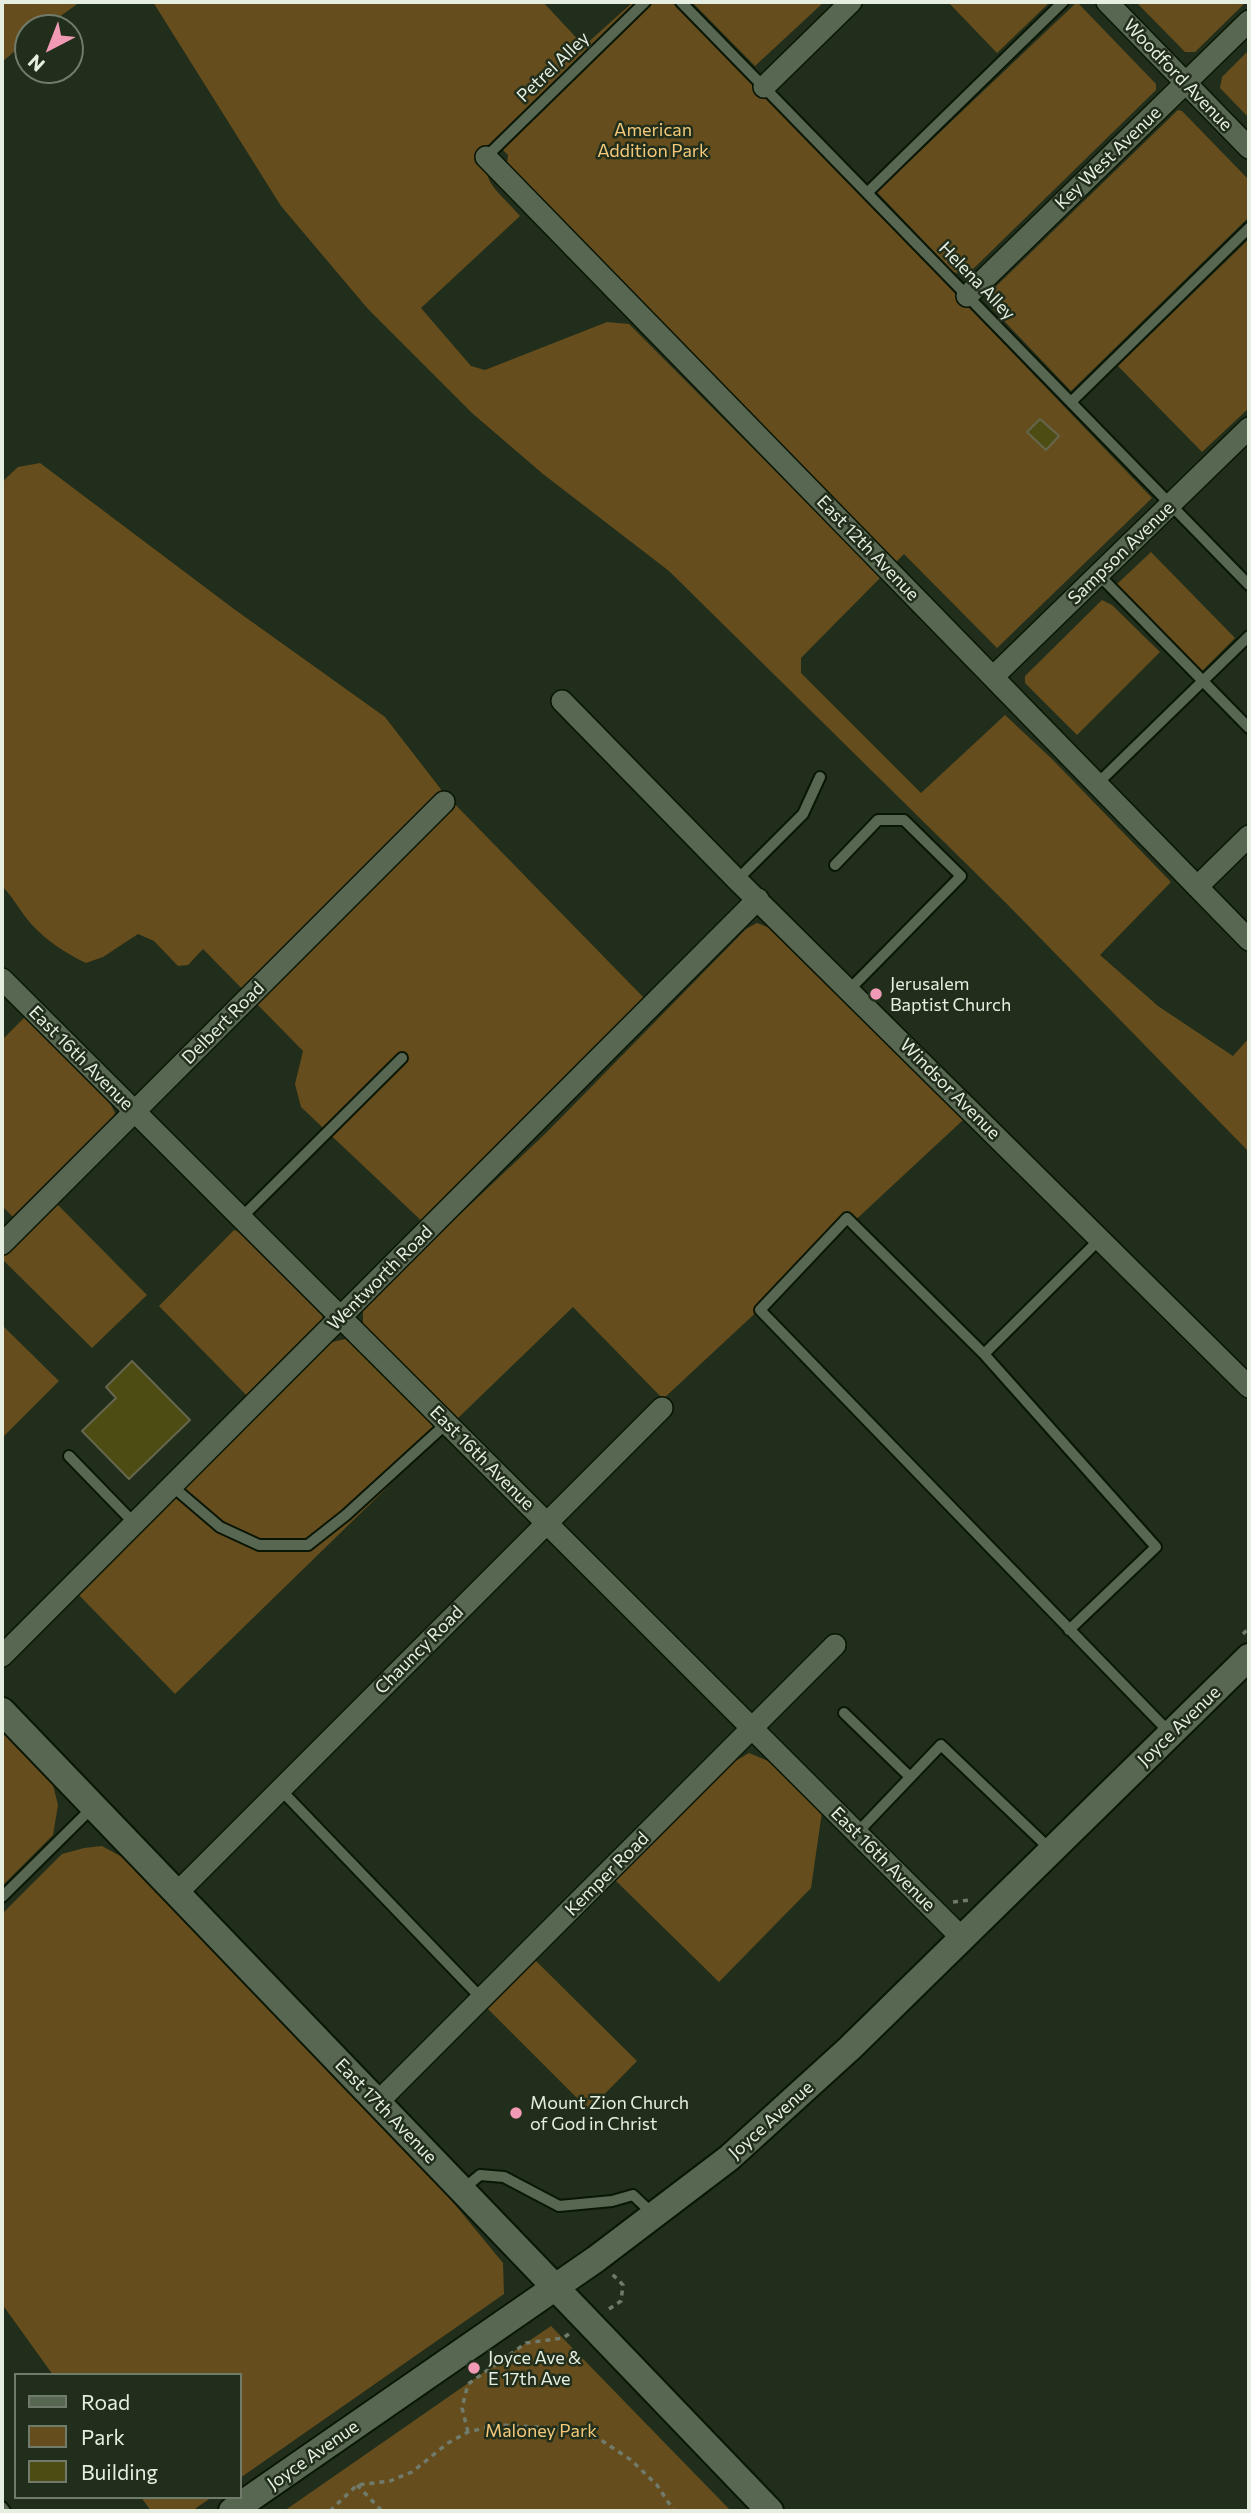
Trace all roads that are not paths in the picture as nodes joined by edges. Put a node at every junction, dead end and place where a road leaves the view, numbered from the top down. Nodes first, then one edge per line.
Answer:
1 (645, 2) edge
2 (681, 2) edge
3 (851, 2) edge
4 (1063, 2) edge
5 (1107, 2) edge
6 (1249, 21) edge
7 (1186, 83) junction
8 (764, 87) junction
9 (1249, 148) edge
10 (486, 157) joint
11 (867, 193) junction
12 (1249, 228) edge
13 (967, 296) junction
14 (1071, 402) junction
15 (1249, 428) edge
16 (1171, 504) junction
17 (1099, 575) junction
18 (1249, 585) edge
19 (1249, 636) edge
20 (993, 677) junction
21 (1203, 681) junction
22 (562, 701) dead end
23 (1249, 728) edge
24 (820, 777) dead end
25 (1097, 784) junction
26 (444, 802) dead end
27 (1249, 836) edge
28 (835, 865) dead end
29 (737, 880) junction
30 (1198, 887) junction
31 (758, 900) junction
32 (1249, 940) edge
33 (2, 979) edge
34 (849, 990) junction
35 (402, 1058) dead end
36 (134, 1111) junction
37 (241, 1218) junction
38 (1100, 1239) junction
39 (2, 1244) edge
40 (340, 1317) junction
41 (984, 1354) junction
42 (1249, 1387) edge
43 (662, 1408) dead end
44 (447, 1423) junction
45 (69, 1456) dead end
46 (172, 1486) junction
47 (134, 1523) junction
48 (547, 1523) junction
49 (1069, 1630) junction
50 (835, 1645) dead end
51 (2, 1656) edge
52 (1249, 1657) edge
53 (2, 1711) edge
54 (844, 1713) dead end
55 (752, 1728) junction
56 (1171, 1734) junction
57 (910, 1777) junction
58 (280, 1789) junction
59 (93, 1807) junction
60 (857, 1833) junction
61 (1051, 1850) junction
62 (177, 1893) junction
63 (2, 1897) edge
64 (962, 1938) junction
65 (482, 1999) junction
66 (379, 2102) junction
67 (463, 2190) junction
68 (654, 2215) junction
69 (555, 2287) junction
70 (232, 2511) edge
71 (770, 2511) edge

1 - 10 lane, Petrel Alley
2 - 8 lane, Helena Alley
3 - 8 street
4 - 11 lane
5 - 7 street, Woodford Avenue
6 - 7 street, Key West Avenue
7 - 9 street, Woodford Avenue
7 - 13 street, Key West Avenue
8 - 11 lane, Helena Alley
10 - 20 street, East 12th Avenue
11 - 13 lane, Helena Alley
12 - 14 lane
13 - 14 lane, Helena Alley
14 - 16 lane, Helena Alley
15 - 16 street, Sampson Avenue
16 - 17 street, Sampson Avenue
16 - 18 lane, Helena Alley
17 - 20 street, Sampson Avenue
17 - 21 lane
19 - 21 lane
20 - 25 street, East 12th Avenue
21 - 23 lane
21 - 25 lane
22 - 29 street, Windsor Avenue
24 - 29 lane
25 - 30 street, East 12th Avenue
26 - 36 street, Delbert Road
27 - 30 street
28 - 34 lane
29 - 31 street, Windsor Avenue
30 - 32 street, East 12th Avenue
31 - 34 street, Windsor Avenue
31 - 40 street, Wentworth Road
33 - 36 street, East 16th Avenue
34 - 38 street, Windsor Avenue
35 - 37 lane
36 - 37 street, East 16th Avenue
36 - 39 street, Delbert Road
37 - 40 street, East 16th Avenue
38 - 41 lane
38 - 42 street, Windsor Avenue
40 - 44 street, East 16th Avenue
40 - 46 street, Wentworth Road
41 - 49 lane
41 - 49 lane
43 - 48 street, Chauncy Road
44 - 46 lane
44 - 48 street, East 16th Avenue
45 - 47 lane
46 - 47 street, Wentworth Road
47 - 51 street, Wentworth Road
48 - 55 street, East 16th Avenue
48 - 58 street, Chauncy Road
49 - 56 lane
50 - 55 street, Kemper Road
52 - 56 street, Joyce Avenue
53 - 59 street, East 17th Avenue
54 - 57 lane
55 - 60 street, East 16th Avenue
55 - 65 street, Kemper Road
56 - 61 street, Joyce Avenue
57 - 60 lane
57 - 61 lane
58 - 62 street, Chauncy Road
58 - 65 lane
59 - 62 street, East 17th Avenue
59 - 63 lane
60 - 64 street, East 16th Avenue
61 - 64 street, Joyce Avenue
62 - 66 street, East 17th Avenue
64 - 68 street, Joyce Avenue
65 - 66 street, Kemper Road
66 - 67 street, East 17th Avenue
67 - 68 lane
67 - 69 street, East 17th Avenue
68 - 69 street, Joyce Avenue
69 - 70 street, Joyce Avenue
69 - 71 street, East 17th Avenue

